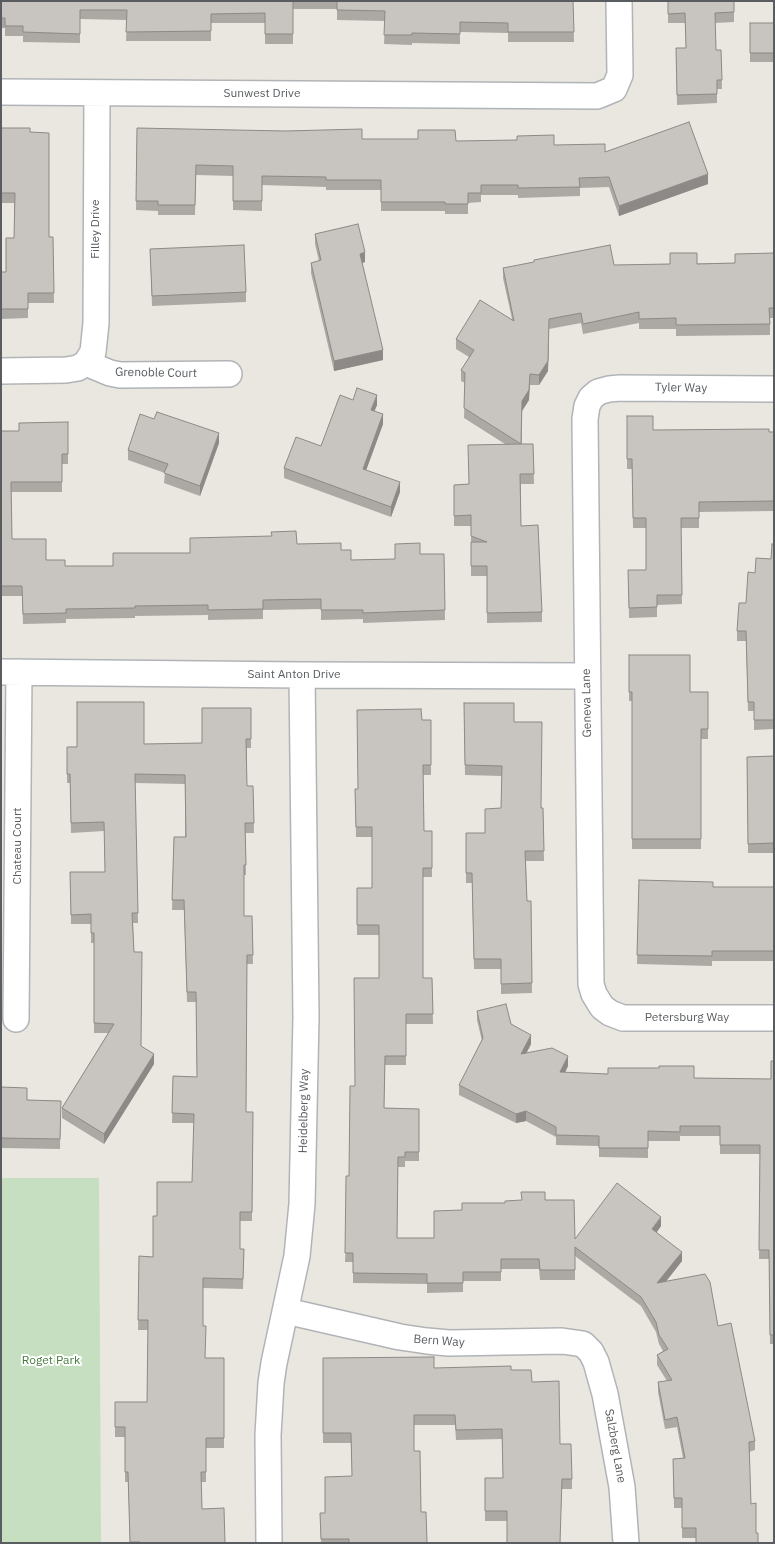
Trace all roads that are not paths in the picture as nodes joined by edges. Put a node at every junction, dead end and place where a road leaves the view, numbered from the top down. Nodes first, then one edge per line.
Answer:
1 (620, 1) edge
2 (1, 92) edge
3 (97, 93) junction
4 (86, 363) junction
5 (1, 370) edge
6 (228, 374) dead end
7 (774, 389) edge
8 (591, 398) joint
9 (10, 672) edge
10 (302, 675) junction
11 (587, 676) junction
12 (602, 1007) joint
13 (774, 1018) edge
14 (16, 1019) dead end
15 (286, 1311) junction
16 (591, 1352) joint
17 (269, 1543) edge
18 (626, 1543) edge

1 - 3 street, Sunwest Drive
2 - 3 street, Sunwest Drive
3 - 4 street, Filley Drive
4 - 5 street
4 - 6 street, Grenoble Court
7 - 8 street, Tyler Way
8 - 11 street, Geneva Lane
9 - 10 street, Saint Anton Drive
9 - 14 street, Chateau Court
10 - 11 street, Saint Anton Drive
10 - 15 street, Heidelberg Way
11 - 12 street, Geneva Lane
12 - 13 street, Petersburg Way
15 - 16 street, Bern Way
15 - 17 street, Heidelberg Way
16 - 18 street, Salzberg Lane

